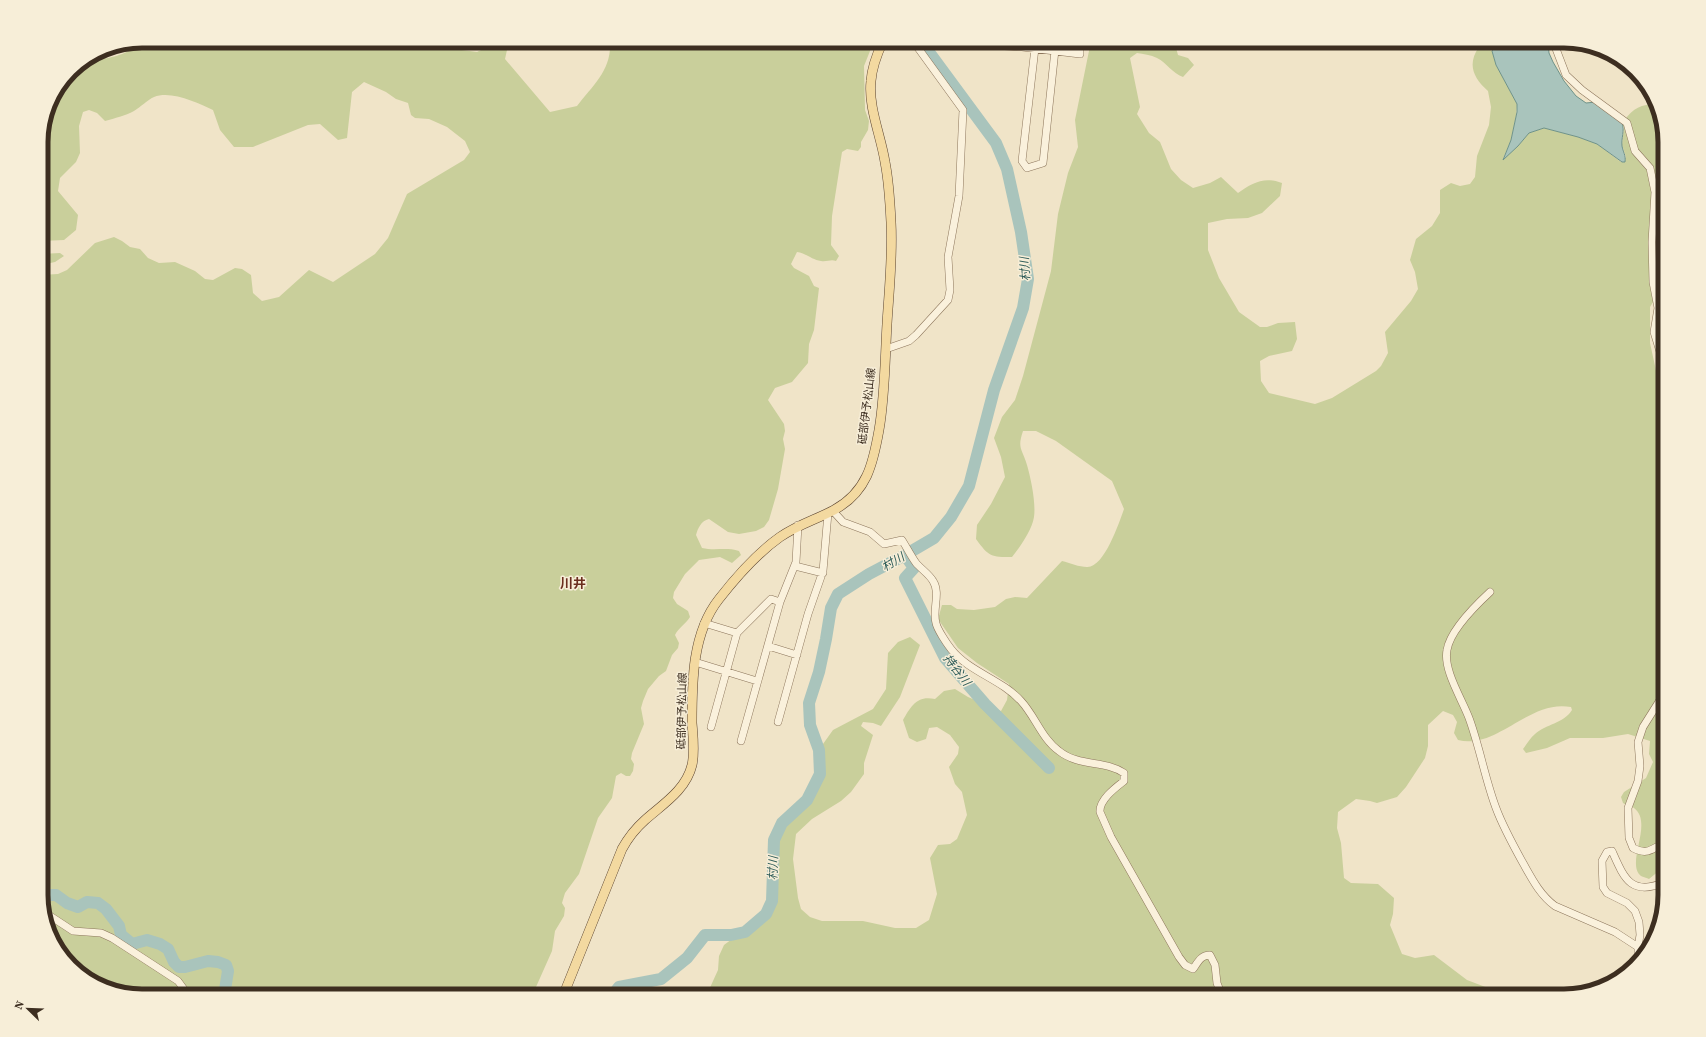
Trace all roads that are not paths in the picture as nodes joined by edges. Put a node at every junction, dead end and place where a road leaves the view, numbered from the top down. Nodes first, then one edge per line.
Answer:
1 (879, 48) edge
2 (918, 48) edge
3 (1035, 48) joint
4 (1080, 48) edge
5 (1555, 48) edge
6 (1055, 50) junction
7 (1658, 308) edge
8 (1658, 308) edge
9 (1658, 345) edge
10 (886, 349) junction
11 (830, 512) junction
12 (798, 525) junction
13 (795, 566) junction
14 (822, 573) junction
15 (1490, 592) dead end
16 (780, 602) junction
17 (704, 623) junction
18 (737, 633) junction
19 (768, 646) junction
20 (797, 655) junction
21 (695, 662) junction
22 (727, 672) junction
23 (757, 681) junction
24 (1658, 703) edge
25 (778, 722) dead end
26 (711, 727) dead end
27 (741, 742) dead end
28 (1658, 846) edge
29 (1658, 885) edge
30 (51, 917) edge
31 (1638, 947) junction
32 (1638, 953) edge
33 (184, 989) edge
34 (566, 989) edge
35 (1219, 989) edge

1 - 10 main road, 砥部伊予松山線
2 - 10 street
3 - 6 street
3 - 6 street
4 - 6 street
5 - 8 street
7 - 9 street
10 - 11 main road, 砥部伊予松山線
11 - 12 main road, 砥部伊予松山線
11 - 14 street
11 - 35 street
12 - 13 street
12 - 17 main road, 砥部伊予松山線
13 - 14 street
13 - 16 street
14 - 20 street
15 - 31 street
16 - 18 street
16 - 19 street
17 - 18 street
17 - 21 main road, 砥部伊予松山線
18 - 22 street
19 - 20 street
19 - 23 street
20 - 25 street
21 - 22 street
21 - 34 main road, 砥部伊予松山線
22 - 23 street
22 - 26 street
23 - 27 street
24 - 28 street
29 - 31 street
30 - 33 street
31 - 32 street

